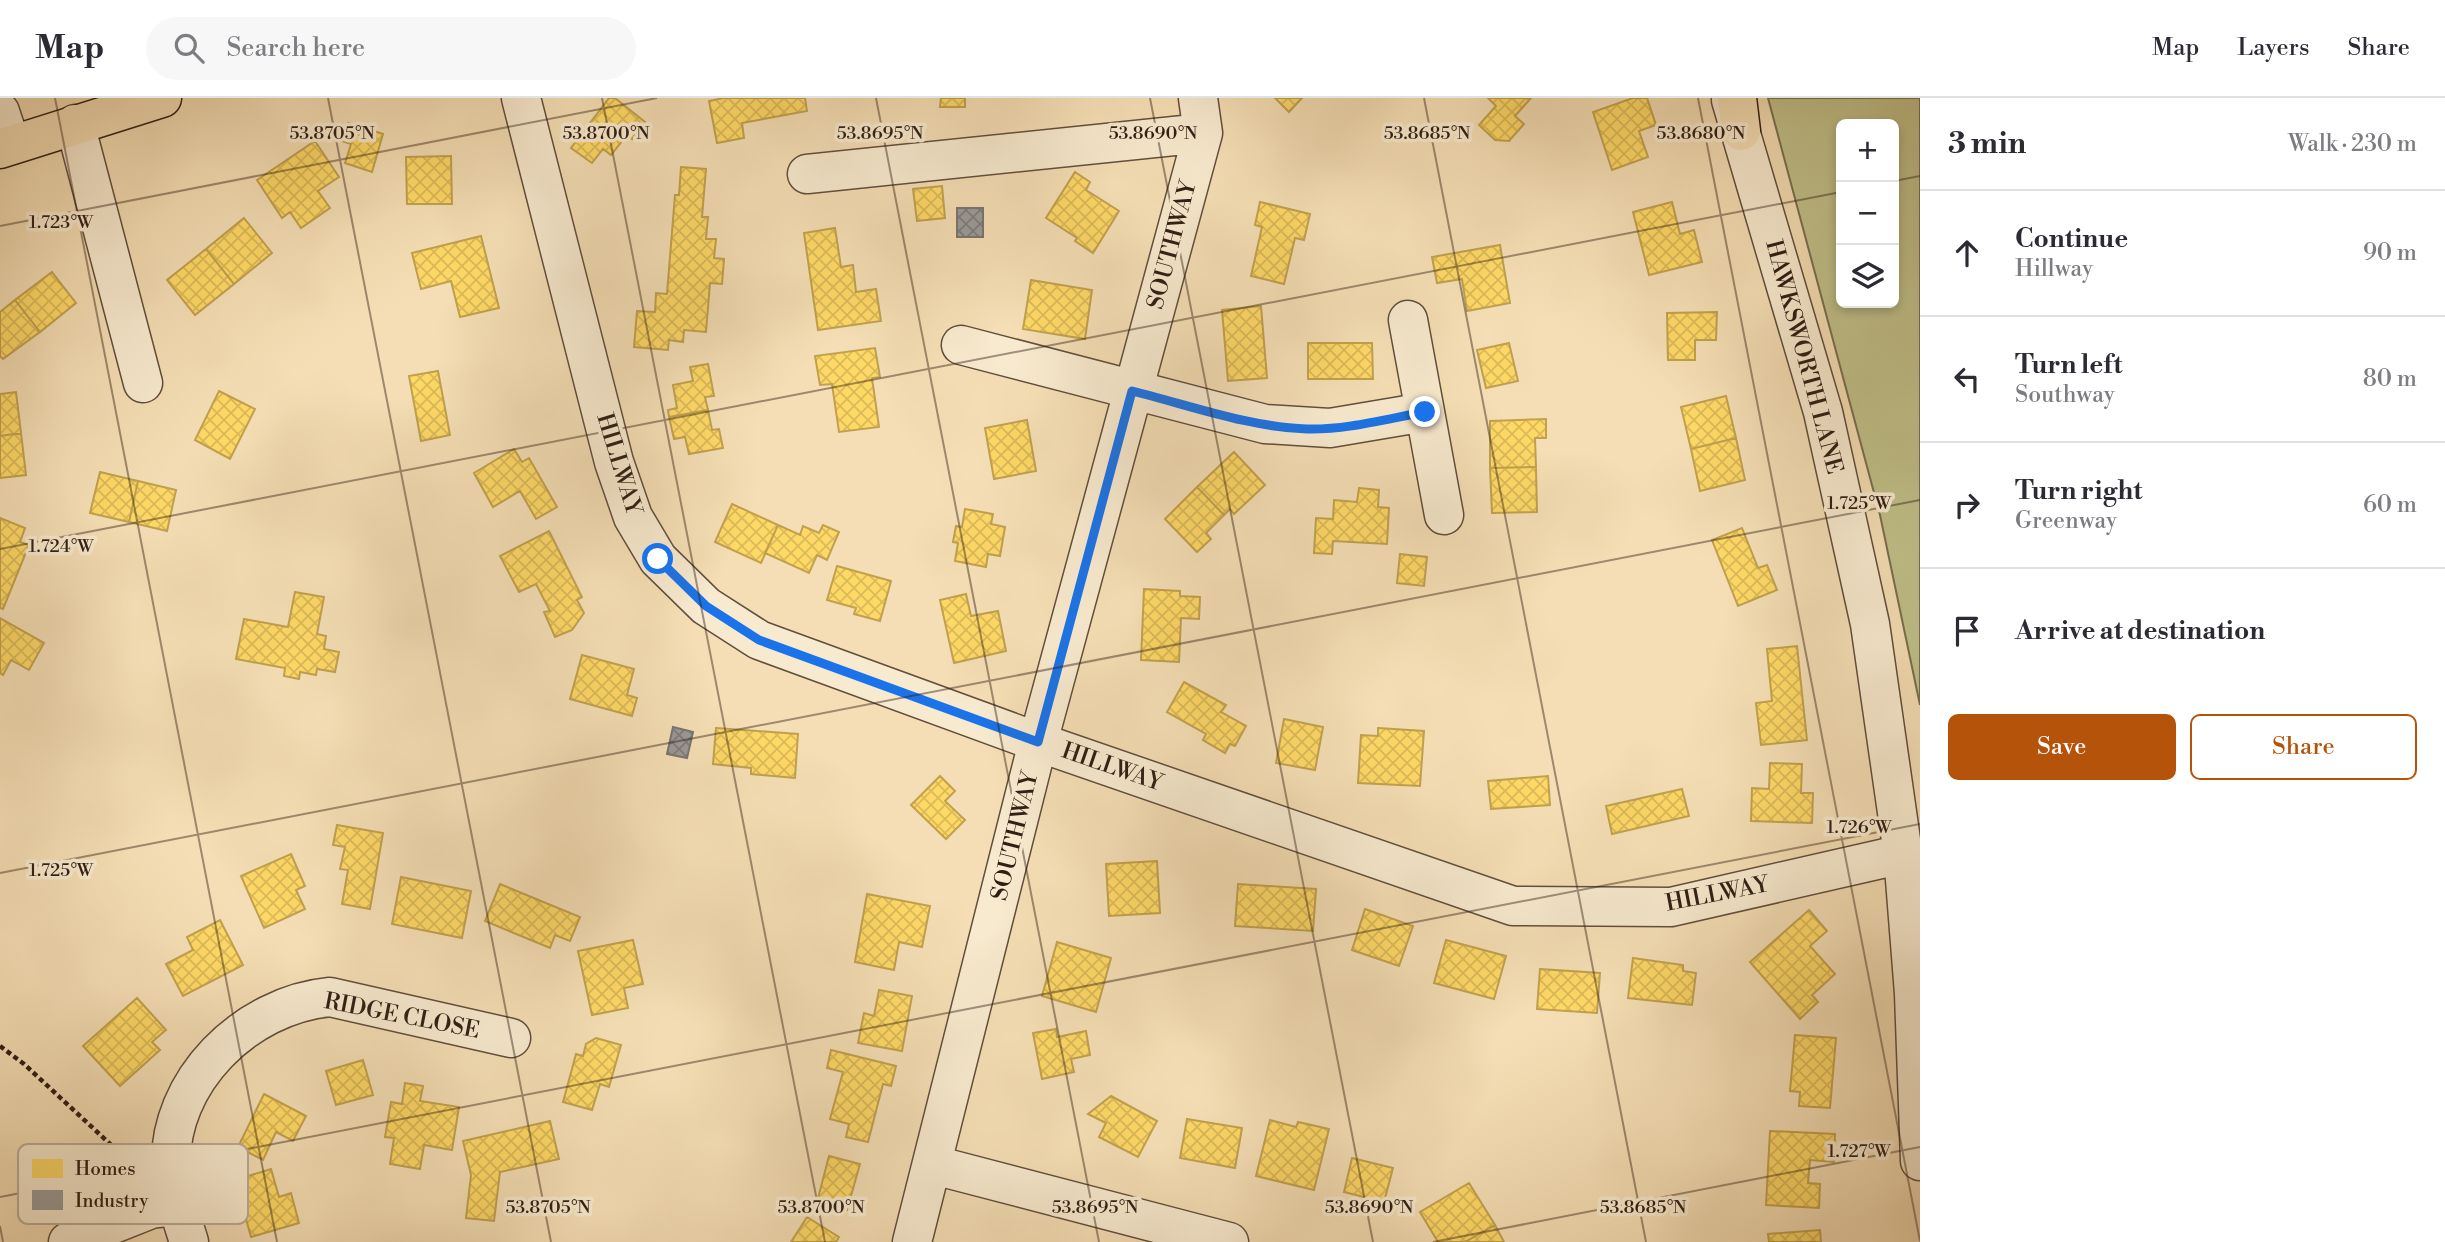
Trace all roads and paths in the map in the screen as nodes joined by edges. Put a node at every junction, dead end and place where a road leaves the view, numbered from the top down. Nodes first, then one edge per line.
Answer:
1 (162, 98) edge
2 (521, 98) edge
3 (1736, 109) edge
4 (1201, 115) edge
5 (75, 124) junction
6 (4, 136) edge
7 (807, 174) dead end
8 (1408, 320) dead end
9 (961, 345) dead end
10 (143, 383) dead end
11 (1132, 391) junction
12 (1425, 412) junction
13 (1444, 515) dead end
14 (1038, 742) junction
15 (1903, 853) junction
16 (511, 1038) dead end
17 (0, 1046) edge
18 (110, 1144) edge
19 (174, 1144) edge
20 (1920, 1161) edge
21 (934, 1165) junction
22 (113, 1224) edge
23 (183, 1224) edge
24 (68, 1242) edge
25 (189, 1242) edge
26 (912, 1242) edge
27 (1230, 1242) edge

1 - 5 main road
2 - 14 street, HILLWAY
3 - 15 street, HAWKSWORTH LANE
4 - 7 street
4 - 11 street, SOUTHWAY
5 - 6 main road
5 - 10 street
8 - 12 street
9 - 11 street
11 - 12 street
11 - 14 street, SOUTHWAY
12 - 13 street
14 - 15 street, HILLWAY
14 - 21 street, SOUTHWAY
15 - 20 street, HAWKSWORTH LANE
16 - 19 street, RIDGE CLOSE
17 - 18 path
21 - 26 street, SOUTHWAY
21 - 27 street
22 - 24 street
23 - 25 street, RIDGE CLOSE

